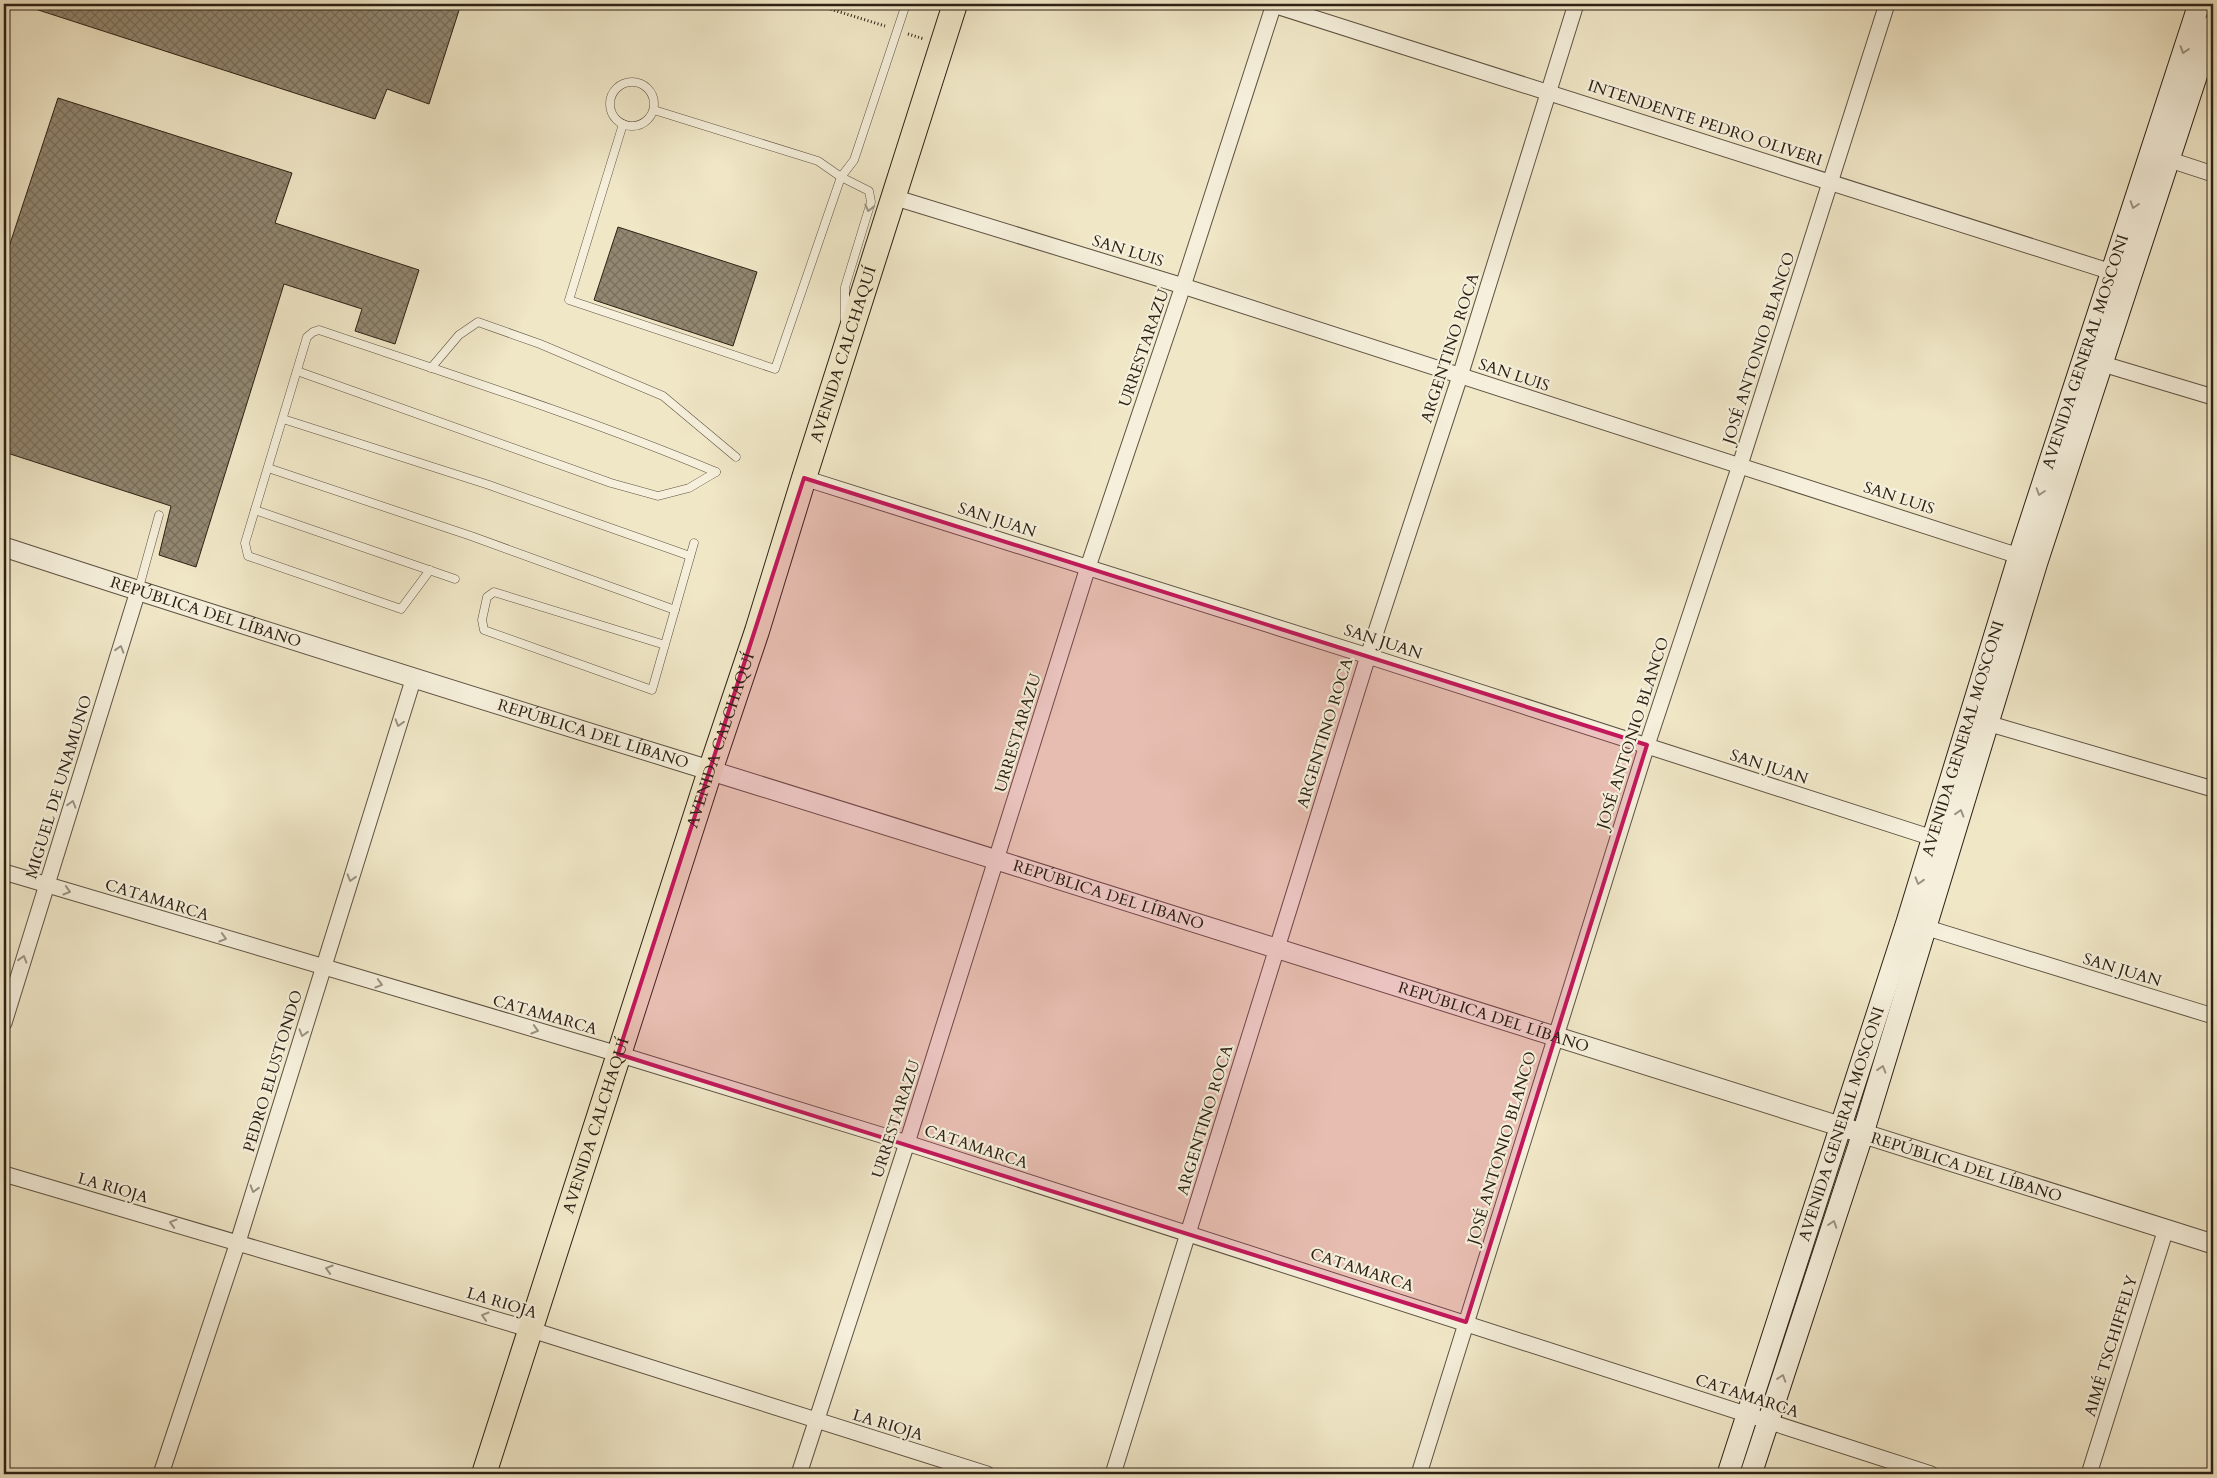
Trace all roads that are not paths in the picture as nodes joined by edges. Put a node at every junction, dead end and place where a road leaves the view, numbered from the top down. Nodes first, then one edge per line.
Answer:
1 (906, 4) edge
2 (955, 4) edge
3 (1273, 4) edge
4 (1576, 4) edge
5 (1887, 4) edge
6 (2199, 4) edge
7 (2213, 25) edge
8 (1549, 92) junction
9 (654, 110) junction
10 (623, 124) junction
11 (2159, 156) junction
12 (2213, 174) edge
13 (841, 177) junction
14 (1831, 182) junction
15 (893, 197) junction
16 (2121, 275) junction
17 (1183, 286) junction
18 (846, 345) junction
19 (2093, 361) junction
20 (431, 368) junction
21 (297, 371) junction
22 (1460, 376) junction
23 (2213, 397) edge
24 (283, 419) junction
25 (736, 458) dead end
26 (1740, 465) junction
27 (268, 468) junction
28 (804, 478) junction
29 (255, 510) junction
30 (159, 515) dead end
31 (694, 543) dead end
32 (4, 547) edge
33 (690, 556) junction
34 (2028, 559) junction
35 (1088, 567) junction
36 (430, 570) junction
37 (455, 580) dead end
38 (138, 591) junction
39 (675, 610) junction
40 (665, 645) junction
41 (1368, 656) junction
42 (414, 676) junction
43 (1979, 721) junction
44 (1647, 745) junction
45 (710, 771) junction
46 (2212, 784) edge
47 (1942, 841) junction
48 (997, 860) junction
49 (4, 872) edge
50 (46, 885) junction
51 (1916, 925) junction
52 (1276, 948) junction
53 (323, 968) junction
54 (2213, 1016) edge
55 (4, 1023) edge
56 (1554, 1038) junction
57 (618, 1054) junction
58 (1841, 1126) junction
59 (1862, 1133) junction
60 (907, 1143) junction
61 (4, 1174) edge
62 (2166, 1229) junction
63 (1189, 1233) junction
64 (238, 1242) junction
65 (2213, 1244) edge
66 (1466, 1322) junction
67 (532, 1330) junction
68 (1747, 1415) junction
69 (816, 1421) junction
70 (1768, 1422) junction
71 (162, 1474) edge
72 (484, 1474) edge
73 (799, 1474) edge
74 (987, 1474) edge
75 (1113, 1474) edge
76 (1419, 1474) edge
77 (1728, 1474) edge
78 (1751, 1474) edge
79 (1931, 1474) edge
80 (2089, 1474) edge

1 - 13 lane
2 - 15 main road, AVENIDA CALCHAQUÍ
3 - 8 street, INTENDENTE PEDRO OLIVERI
3 - 17 street, URRESTARAZU
4 - 8 street, ARGENTINO ROCA
5 - 14 street, JOSÉ ANTONIO BLANCO
6 -> 11 main road, AVENIDA GENERAL MOSCONI
7 - 11 main road, AVENIDA GENERAL MOSCONI
8 - 14 street, INTENDENTE PEDRO OLIVERI
8 - 22 street, ARGENTINO ROCA
9 - 10 lane
9 - 10 lane
9 - 13 lane
10 - 13 lane
11 - 12 street
11 - 16 main road, AVENIDA GENERAL MOSCONI
13 -> 18 lane
14 - 16 street, INTENDENTE PEDRO OLIVERI
14 - 26 street, JOSÉ ANTONIO BLANCO
15 - 17 street, SAN LUIS
15 - 18 main road, AVENIDA CALCHAQUÍ
16 - 19 main road, AVENIDA GENERAL MOSCONI
17 - 22 street, SAN LUIS
17 - 35 street, URRESTARAZU
18 - 28 main road, AVENIDA CALCHAQUÍ
19 - 23 street
19 - 34 main road, AVENIDA GENERAL MOSCONI
20 - 21 lane
20 - 21 lane
20 - 25 lane
21 - 24 lane
22 - 26 street, SAN LUIS
22 - 41 street, ARGENTINO ROCA
24 - 27 lane
24 - 33 lane
26 - 34 street, SAN LUIS
26 - 44 street, JOSÉ ANTONIO BLANCO
27 - 29 lane
27 - 39 lane
28 - 35 street, SAN JUAN
28 - 45 main road, AVENIDA CALCHAQUÍ
29 - 36 lane
29 - 36 lane
30 - 38 lane
31 - 33 lane
32 - 38 street, REPÚBLICA DEL LÍBANO
33 - 39 lane
34 - 43 main road, AVENIDA GENERAL MOSCONI
35 - 41 street, SAN JUAN
35 - 48 street, URRESTARAZU
36 - 37 lane
38 - 42 street, REPÚBLICA DEL LÍBANO
50 -> 38 street, MIGUEL DE UNAMUNO
39 - 40 lane
40 - 40 lane
41 - 44 street, SAN JUAN
41 - 52 street, ARGENTINO ROCA
42 - 45 street, REPÚBLICA DEL LÍBANO
42 -> 53 street, PEDRO ELUSTONDO
43 - 46 street
43 - 47 main road, AVENIDA GENERAL MOSCONI
44 - 47 street, SAN JUAN
44 - 56 street, JOSÉ ANTONIO BLANCO
45 - 48 street, REPÚBLICA DEL LÍBANO
45 - 57 main road, AVENIDA CALCHAQUÍ
47 - 51 main road, AVENIDA GENERAL MOSCONI
48 - 52 street, REPÚBLICA DEL LÍBANO
48 - 60 street, URRESTARAZU
49 - 50 street, CATAMARCA
50 -> 53 street, CATAMARCA
55 -> 50 street, MIGUEL DE UNAMUNO
51 - 54 street, SAN JUAN
51 - 58 main road, AVENIDA GENERAL MOSCONI
59 -> 51 main road, AVENIDA GENERAL MOSCONI
52 - 56 street, REPÚBLICA DEL LÍBANO
52 - 63 street, ARGENTINO ROCA
53 -> 57 street, CATAMARCA
53 -> 64 street, PEDRO ELUSTONDO
56 - 58 street, REPÚBLICA DEL LÍBANO
56 - 66 street, JOSÉ ANTONIO BLANCO
57 - 60 street, CATAMARCA
57 - 67 main road, AVENIDA CALCHAQUÍ
58 - 59 street, REPÚBLICA DEL LÍBANO
58 - 68 main road, AVENIDA GENERAL MOSCONI
59 - 62 street, REPÚBLICA DEL LÍBANO
70 -> 59 main road, AVENIDA GENERAL MOSCONI
60 - 63 street, CATAMARCA
60 - 69 street, URRESTARAZU
64 -> 61 street, LA RIOJA
62 - 65 street, REPÚBLICA DEL LÍBANO
62 - 80 street, AIMÉ TSCHIFFELY
63 - 66 street, CATAMARCA
63 - 75 street, ARGENTINO ROCA
67 -> 64 street, LA RIOJA
64 - 71 street, PEDRO ELUSTONDO
66 - 68 street, CATAMARCA
66 - 76 street, JOSÉ ANTONIO BLANCO
67 - 69 street, LA RIOJA
67 - 72 main road, AVENIDA CALCHAQUÍ
68 - 70 street, CATAMARCA
68 - 77 main road, AVENIDA GENERAL MOSCONI
69 - 73 street, URRESTARAZU
69 - 74 street, LA RIOJA
70 - 78 main road, AVENIDA GENERAL MOSCONI
70 - 79 street, CATAMARCA

